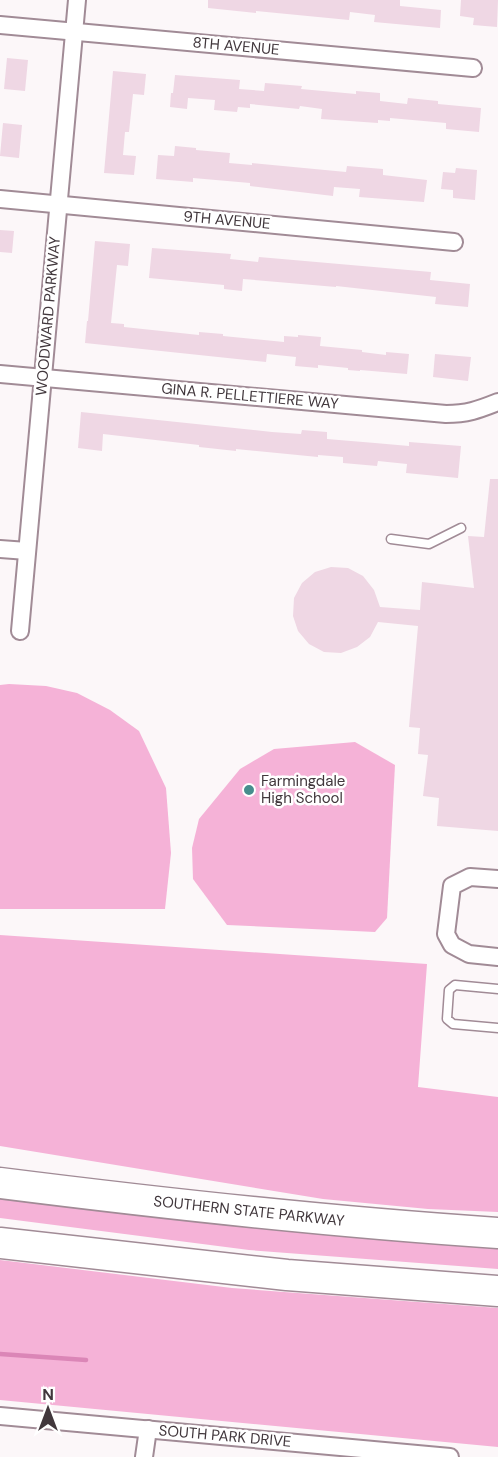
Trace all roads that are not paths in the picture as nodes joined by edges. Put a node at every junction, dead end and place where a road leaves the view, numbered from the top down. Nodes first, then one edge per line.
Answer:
1 (77, 0) edge
2 (0, 25) edge
3 (74, 32) junction
4 (473, 68) dead end
5 (0, 199) edge
6 (58, 205) junction
7 (454, 242) dead end
8 (0, 374) edge
9 (43, 377) junction
10 (498, 402) edge
11 (461, 528) dead end
12 (391, 539) dead end
13 (0, 549) edge
14 (27, 551) junction
15 (20, 631) dead end
16 (498, 879) edge
17 (498, 957) edge
18 (498, 989) edge
19 (498, 1028) edge
20 (0, 1163) edge
21 (0, 1183) edge
22 (340, 1221) junction
23 (498, 1233) edge
24 (0, 1243) edge
25 (498, 1291) edge
26 (0, 1416) edge
27 (148, 1429) junction
28 (312, 1451) edge
29 (144, 1457) edge
30 (450, 1457) edge

1 - 3 street, WOODWARD PARKWAY
2 - 3 street, 8TH AVENUE
3 - 4 street, 8TH AVENUE
3 - 6 street, WOODWARD PARKWAY
5 - 6 street, 9TH AVENUE
6 - 7 street, 9TH AVENUE
6 - 9 street, WOODWARD PARKWAY
8 - 9 street, GINA R. PELLETTIERE WAY
9 - 10 street, GINA R. PELLETTIERE WAY
9 - 14 street, WOODWARD PARKWAY
11 - 12 lane
13 - 14 street
14 - 15 street, WOODWARD PARKWAY
16 - 17 street
18 - 19 lane
20 - 22 highway
21 - 22 highway, SOUTHERN STATE PARKWAY
22 - 23 highway, SOUTHERN STATE PARKWAY
24 - 25 highway
26 - 27 street, SOUTH PARK DRIVE
27 - 28 street, SOUTH PARK DRIVE
27 - 29 street
28 - 30 street, SOUTH PARK DRIVE

